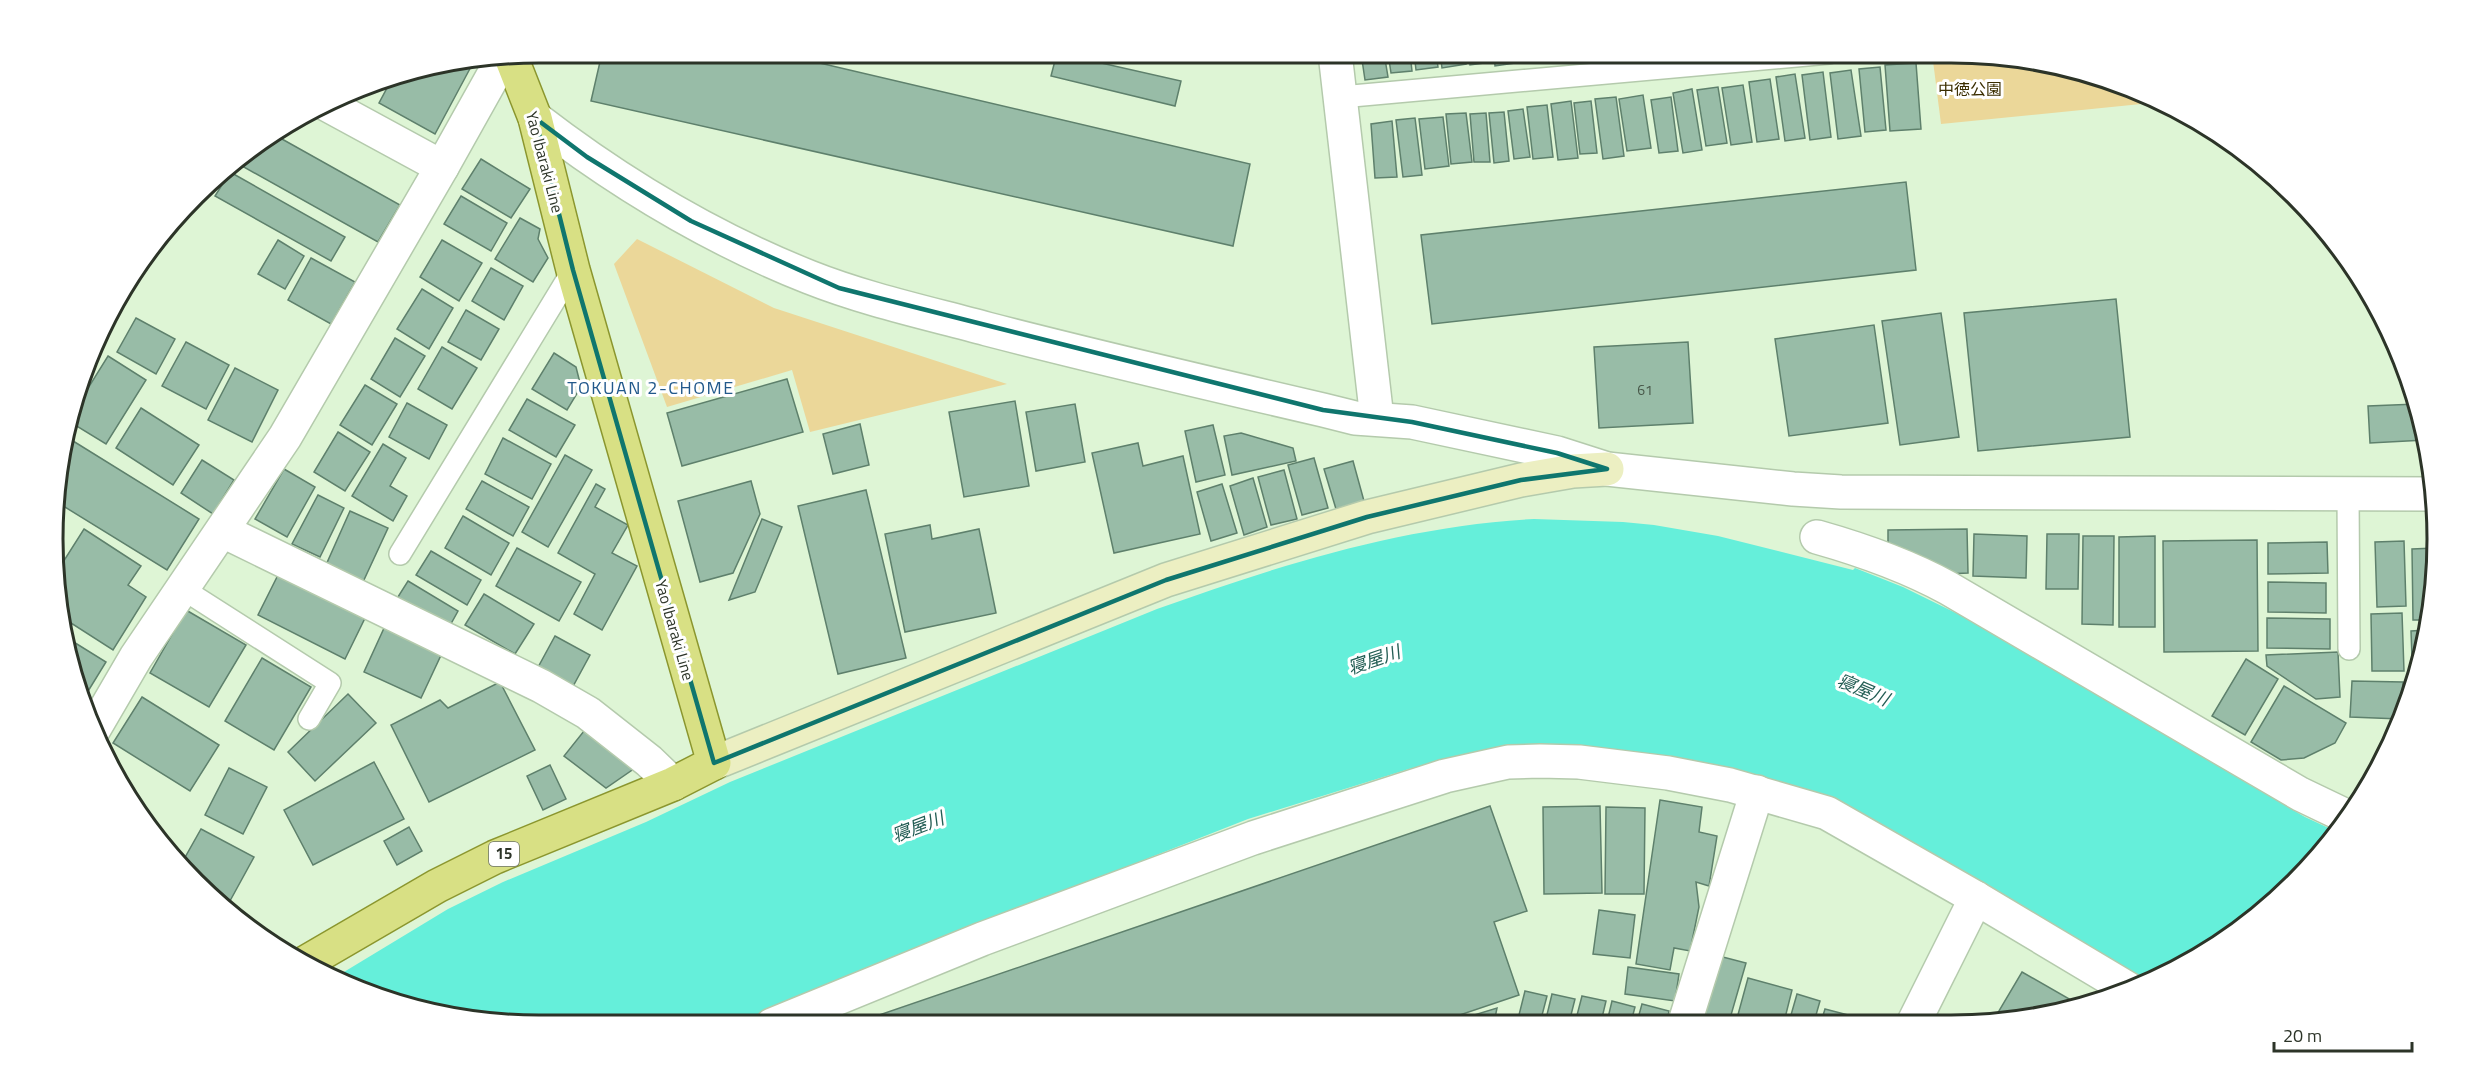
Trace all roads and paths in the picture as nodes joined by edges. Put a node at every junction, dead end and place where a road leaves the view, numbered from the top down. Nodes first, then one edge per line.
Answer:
1 (1336, 63) edge
2 (1710, 63) edge
3 (515, 64) edge
4 (499, 65) edge
5 (1341, 97) junction
6 (335, 109) edge
7 (535, 118) junction
8 (442, 168) junction
9 (573, 270) junction
10 (1377, 419) junction
11 (1607, 469) junction
12 (2348, 493) junction
13 (2425, 494) edge
14 (223, 531) junction
15 (1817, 537) dead end
16 (400, 554) dead end
17 (183, 589) junction
18 (2349, 649) dead end
19 (309, 719) dead end
20 (99, 721) edge
21 (714, 763) junction
22 (673, 784) junction
23 (1757, 792) junction
24 (2340, 813) edge
25 (1976, 898) junction
26 (313, 958) edge
27 (2120, 984) edge
28 (796, 1015) edge
29 (1687, 1015) edge
30 (1918, 1015) edge

1 - 5 street
2 - 5 lane
3 - 7 main road, Yao Ibaraki Line
4 - 8 street
5 - 10 street
6 - 8 street
7 - 9 main road, Yao Ibaraki Line
7 - 10 street
8 - 14 street
9 - 16 lane
9 - 21 main road, Yao Ibaraki Line
10 - 11 street
11 - 12 street
11 - 21 street
12 - 13 street
12 - 18 lane
14 - 17 street
14 - 22 street
15 - 24 street
17 - 19 lane
17 - 20 street
21 - 22 main road, 15
22 - 26 main road, 15
23 - 25 street
23 - 28 street
23 - 29 street
25 - 27 street
25 - 30 street

